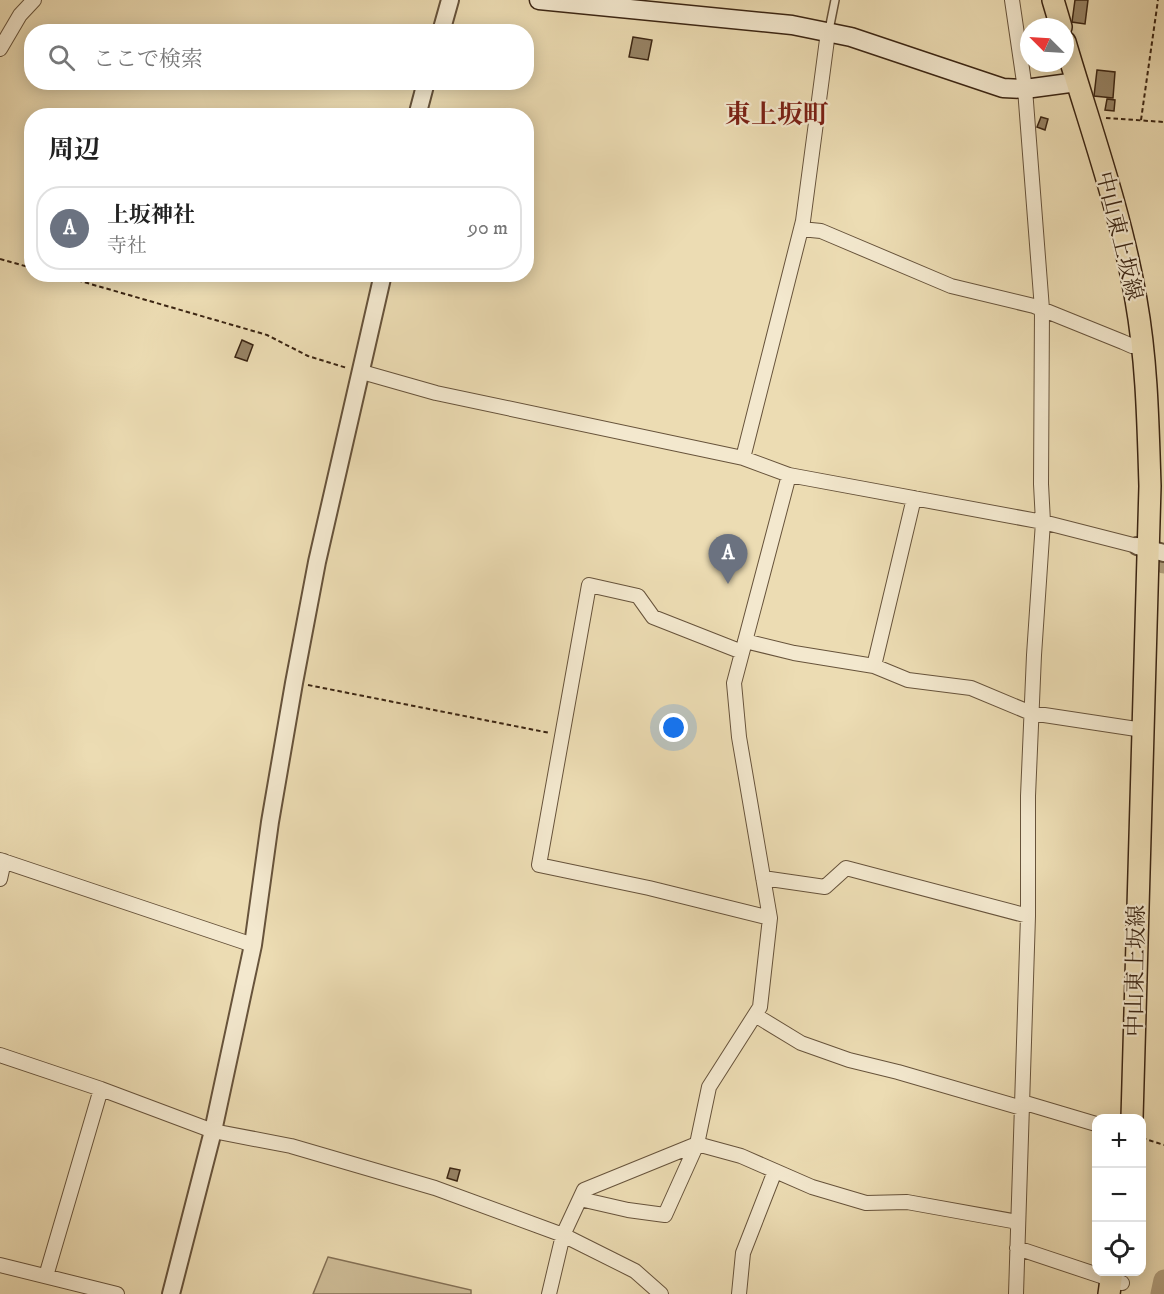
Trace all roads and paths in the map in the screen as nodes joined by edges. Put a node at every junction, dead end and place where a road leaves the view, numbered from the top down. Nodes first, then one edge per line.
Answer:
1 (34, 0) edge
2 (450, 0) edge
3 (539, 0) edge
4 (835, 0) edge
5 (1012, 0) edge
6 (1040, 0) edge
7 (1053, 0) edge
8 (1158, 0) edge
9 (1045, 18) edge
10 (1058, 18) edge
11 (443, 24) edge
12 (828, 32) junction
13 (0, 49) edge
14 (1064, 72) edge
15 (1069, 72) edge
16 (1071, 83) junction
17 (1025, 89) junction
18 (424, 90) edge
19 (419, 108) edge
20 (1089, 119) junction
21 (1141, 120) junction
22 (1164, 122) edge
23 (801, 229) junction
24 (0, 259) edge
25 (24, 266) edge
26 (84, 282) edge
27 (381, 282) edge
28 (1041, 309) junction
29 (1138, 346) junction
30 (362, 372) junction
31 (743, 458) junction
32 (789, 475) junction
33 (914, 498) junction
34 (1043, 522) junction
35 (1150, 549) edge
36 (743, 646) junction
37 (874, 666) junction
38 (294, 682) junction
39 (1031, 713) junction
40 (1137, 729) junction
41 (562, 735) junction
42 (2, 861) edge
43 (763, 878) junction
44 (0, 879) edge
45 (1028, 916) junction
46 (771, 918) junction
47 (253, 945) junction
48 (755, 1016) junction
49 (0, 1055) edge
50 (101, 1089) junction
51 (1022, 1105) junction
52 (1120, 1114) edge
53 (1132, 1114) edge
54 (1092, 1123) edge
55 (213, 1131) junction
56 (1146, 1139) edge
57 (697, 1144) junction
58 (1164, 1145) edge
59 (776, 1171) junction
60 (580, 1199) junction
61 (1018, 1222) junction
62 (563, 1235) junction
63 (1017, 1248) junction
64 (0, 1265) edge
65 (46, 1276) junction
66 (1116, 1282) edge
67 (117, 1294) edge
68 (171, 1294) edge
69 (549, 1294) edge
70 (661, 1294) edge
71 (739, 1294) edge
72 (1016, 1294) edge

1 - 13 street
2 - 11 street
3 - 12 main road
4 - 12 lane
5 - 17 street
6 - 9 main road
7 - 10 main road
8 - 21 path
12 - 17 main road
12 - 23 street
14 - 16 main road, 中山東上坂線
15 - 16 main road, 中山東上坂線
16 - 17 main road
16 - 20 main road, 中山東上坂線
16 - 29 main road, 中山東上坂線
17 - 28 street
18 - 19 street
20 - 21 path
20 - 29 main road, 中山東上坂線
21 - 22 path
23 - 28 street
23 - 31 street
24 - 25 path
26 - 30 path
27 - 30 street
28 - 29 street
28 - 34 street
29 - 35 main road, 中山東上坂線
30 - 31 street
30 - 38 street
31 - 32 street
32 - 33 street
32 - 36 street
33 - 34 street
33 - 37 street
34 - 35 street
34 - 39 street
35 - 40 main road, 中山東上坂線
36 - 37 street
36 - 41 street
36 - 43 street
37 - 39 street
38 - 41 path
38 - 47 street
39 - 40 street
39 - 45 street
40 - 52 main road, 中山東上坂線
40 - 53 main road, 中山東上坂線
41 - 46 street
42 - 44 street
42 - 47 street
43 - 45 street
43 - 46 street
45 - 51 street
46 - 48 street
47 - 55 street
48 - 51 street
48 - 57 street
49 - 50 street
50 - 55 street
50 - 65 street
51 - 54 street
51 - 61 street
55 - 62 street
55 - 68 street
56 - 58 path
57 - 59 street
57 - 60 street
57 - 60 street
59 - 61 street
59 - 71 street
60 - 62 street
61 - 63 street
62 - 69 street
62 - 70 street
63 - 66 street
63 - 72 street
64 - 65 street
65 - 67 street

